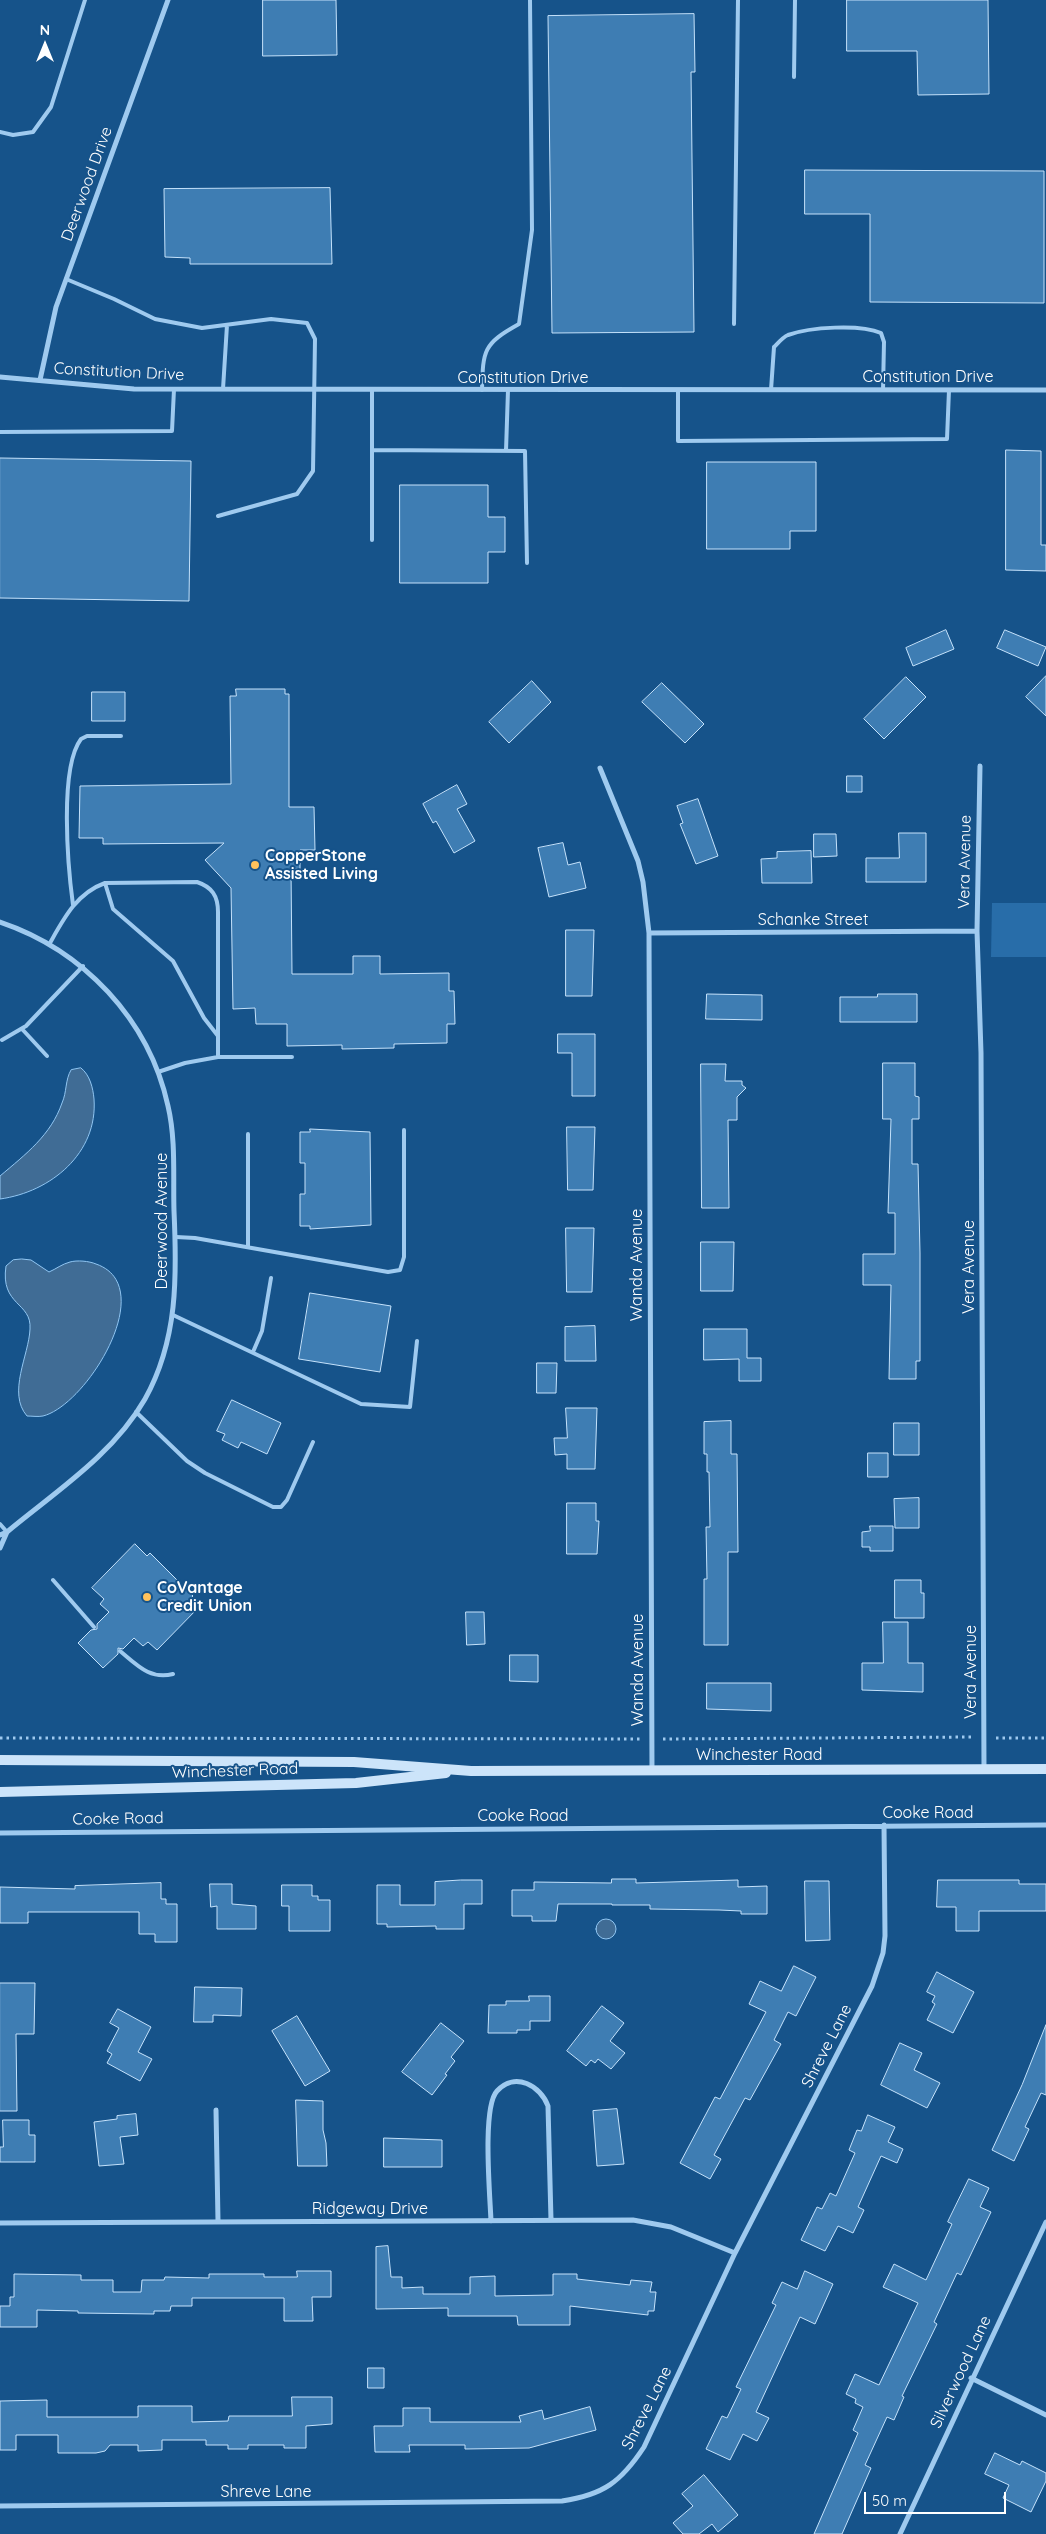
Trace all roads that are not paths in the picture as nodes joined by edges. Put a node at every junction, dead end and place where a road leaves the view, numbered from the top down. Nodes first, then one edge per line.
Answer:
1 (85, 0) edge
2 (168, 0) edge
3 (530, 0) edge
4 (738, 0) edge
5 (795, 0) edge
6 (794, 78) dead end
7 (0, 132) edge
8 (66, 279) junction
9 (734, 324) dead end
10 (227, 325) junction
11 (0, 377) edge
12 (40, 380) junction
13 (174, 389) junction
14 (223, 389) junction
15 (314, 389) junction
16 (372, 390) junction
17 (482, 390) junction
18 (508, 390) junction
19 (678, 390) junction
20 (770, 390) junction
21 (883, 390) junction
22 (949, 390) junction
23 (1046, 390) edge
24 (0, 432) edge
25 (372, 450) junction
26 (506, 451) junction
27 (218, 516) dead end
28 (372, 540) dead end
29 (527, 563) dead end
30 (121, 736) dead end
31 (980, 766) dead end
32 (600, 768) dead end
33 (105, 883) junction
34 (74, 905) junction
35 (0, 922) edge
36 (977, 931) junction
37 (649, 933) junction
38 (50, 943) junction
39 (83, 966) junction
40 (22, 1029) junction
41 (218, 1036) junction
42 (2, 1040) dead end
43 (47, 1056) dead end
44 (218, 1057) junction
45 (292, 1057) dead end
46 (158, 1072) junction
47 (404, 1130) dead end
48 (248, 1134) dead end
49 (176, 1237) junction
50 (248, 1247) junction
51 (271, 1278) dead end
52 (173, 1315) junction
53 (417, 1341) dead end
54 (253, 1352) junction
55 (136, 1412) junction
56 (314, 1442) dead end
57 (0, 1524) edge
58 (7, 1532) junction
59 (0, 1535) edge
60 (0, 1548) edge
61 (53, 1580) dead end
62 (94, 1628) dead end
63 (120, 1651) dead end
64 (173, 1674) dead end
65 (0, 1760) edge
66 (984, 1769) junction
67 (1046, 1769) edge
68 (652, 1770) junction
69 (471, 1771) junction
70 (0, 1792) edge
71 (884, 1825) junction
72 (1046, 1825) edge
73 (0, 1833) edge
74 (216, 2110) dead end
75 (491, 2220) junction
76 (551, 2220) junction
77 (218, 2221) junction
78 (1046, 2222) edge
79 (0, 2223) edge
80 (735, 2253) junction
81 (971, 2378) junction
82 (1046, 2415) edge
83 (0, 2506) edge
84 (900, 2534) edge

1 - 7 lane
2 - 8 street, Deerwood Drive
3 - 17 lane
4 - 9 lane
5 - 6 lane
8 - 10 lane
8 - 12 street, Deerwood Drive
10 - 14 lane
10 - 15 lane
11 - 12 street, Constitution Drive
12 - 13 street, Constitution Drive
13 - 14 street, Constitution Drive
13 - 24 lane
14 - 15 street, Constitution Drive
15 - 16 street, Constitution Drive
15 - 27 lane
16 - 17 street, Constitution Drive
16 - 25 lane
17 - 18 street, Constitution Drive
18 - 19 street, Constitution Drive
18 - 26 lane
19 - 20 street, Constitution Drive
19 - 22 lane
20 - 21 street, Constitution Drive
20 - 21 lane
21 - 22 street, Constitution Drive
22 - 23 street, Constitution Drive
25 - 26 lane
25 - 28 lane
26 - 29 lane
30 - 34 lane
31 - 36 street, Vera Avenue
32 - 37 street, Wanda Avenue
33 - 34 lane
33 - 41 lane
33 - 41 lane
34 - 38 lane
35 - 38 street, Deerwood Avenue
36 - 37 street, Schanke Street
36 - 66 street, Vera Avenue
37 - 68 street, Wanda Avenue
38 - 39 street, Deerwood Avenue
39 - 40 lane
39 - 46 street, Deerwood Avenue
40 - 42 lane
40 - 43 lane
41 - 44 lane
44 - 45 lane
44 - 46 lane
46 - 49 street, Deerwood Avenue
47 - 50 lane
48 - 50 lane
49 - 50 lane
49 - 52 street, Deerwood Avenue
51 - 54 lane
52 - 54 lane
52 - 55 street, Deerwood Avenue
53 - 54 lane
55 - 56 lane
55 - 58 street, Deerwood Avenue
57 - 58 lane
58 - 59 street, Deerwood Avenue
58 - 60 street, Deerwood Avenue
61 - 62 lane
63 - 64 lane
65 - 69 main road, Winchester Road
66 - 67 main road, Winchester Road
66 - 68 main road, Winchester Road
68 - 69 main road, Winchester Road
69 - 70 main road, Winchester Road
71 - 72 street, Cooke Road
71 - 73 street, Cooke Road
71 - 80 street, Shreve Lane
74 - 77 street
75 - 76 street, Ridgeway Drive
75 - 76 street
75 - 77 street, Ridgeway Drive
76 - 80 street, Ridgeway Drive
77 - 79 street, Ridgeway Drive
78 - 81 street, Silverwood Lane
80 - 83 street, Shreve Lane
81 - 82 street
81 - 84 street, Silverwood Lane

